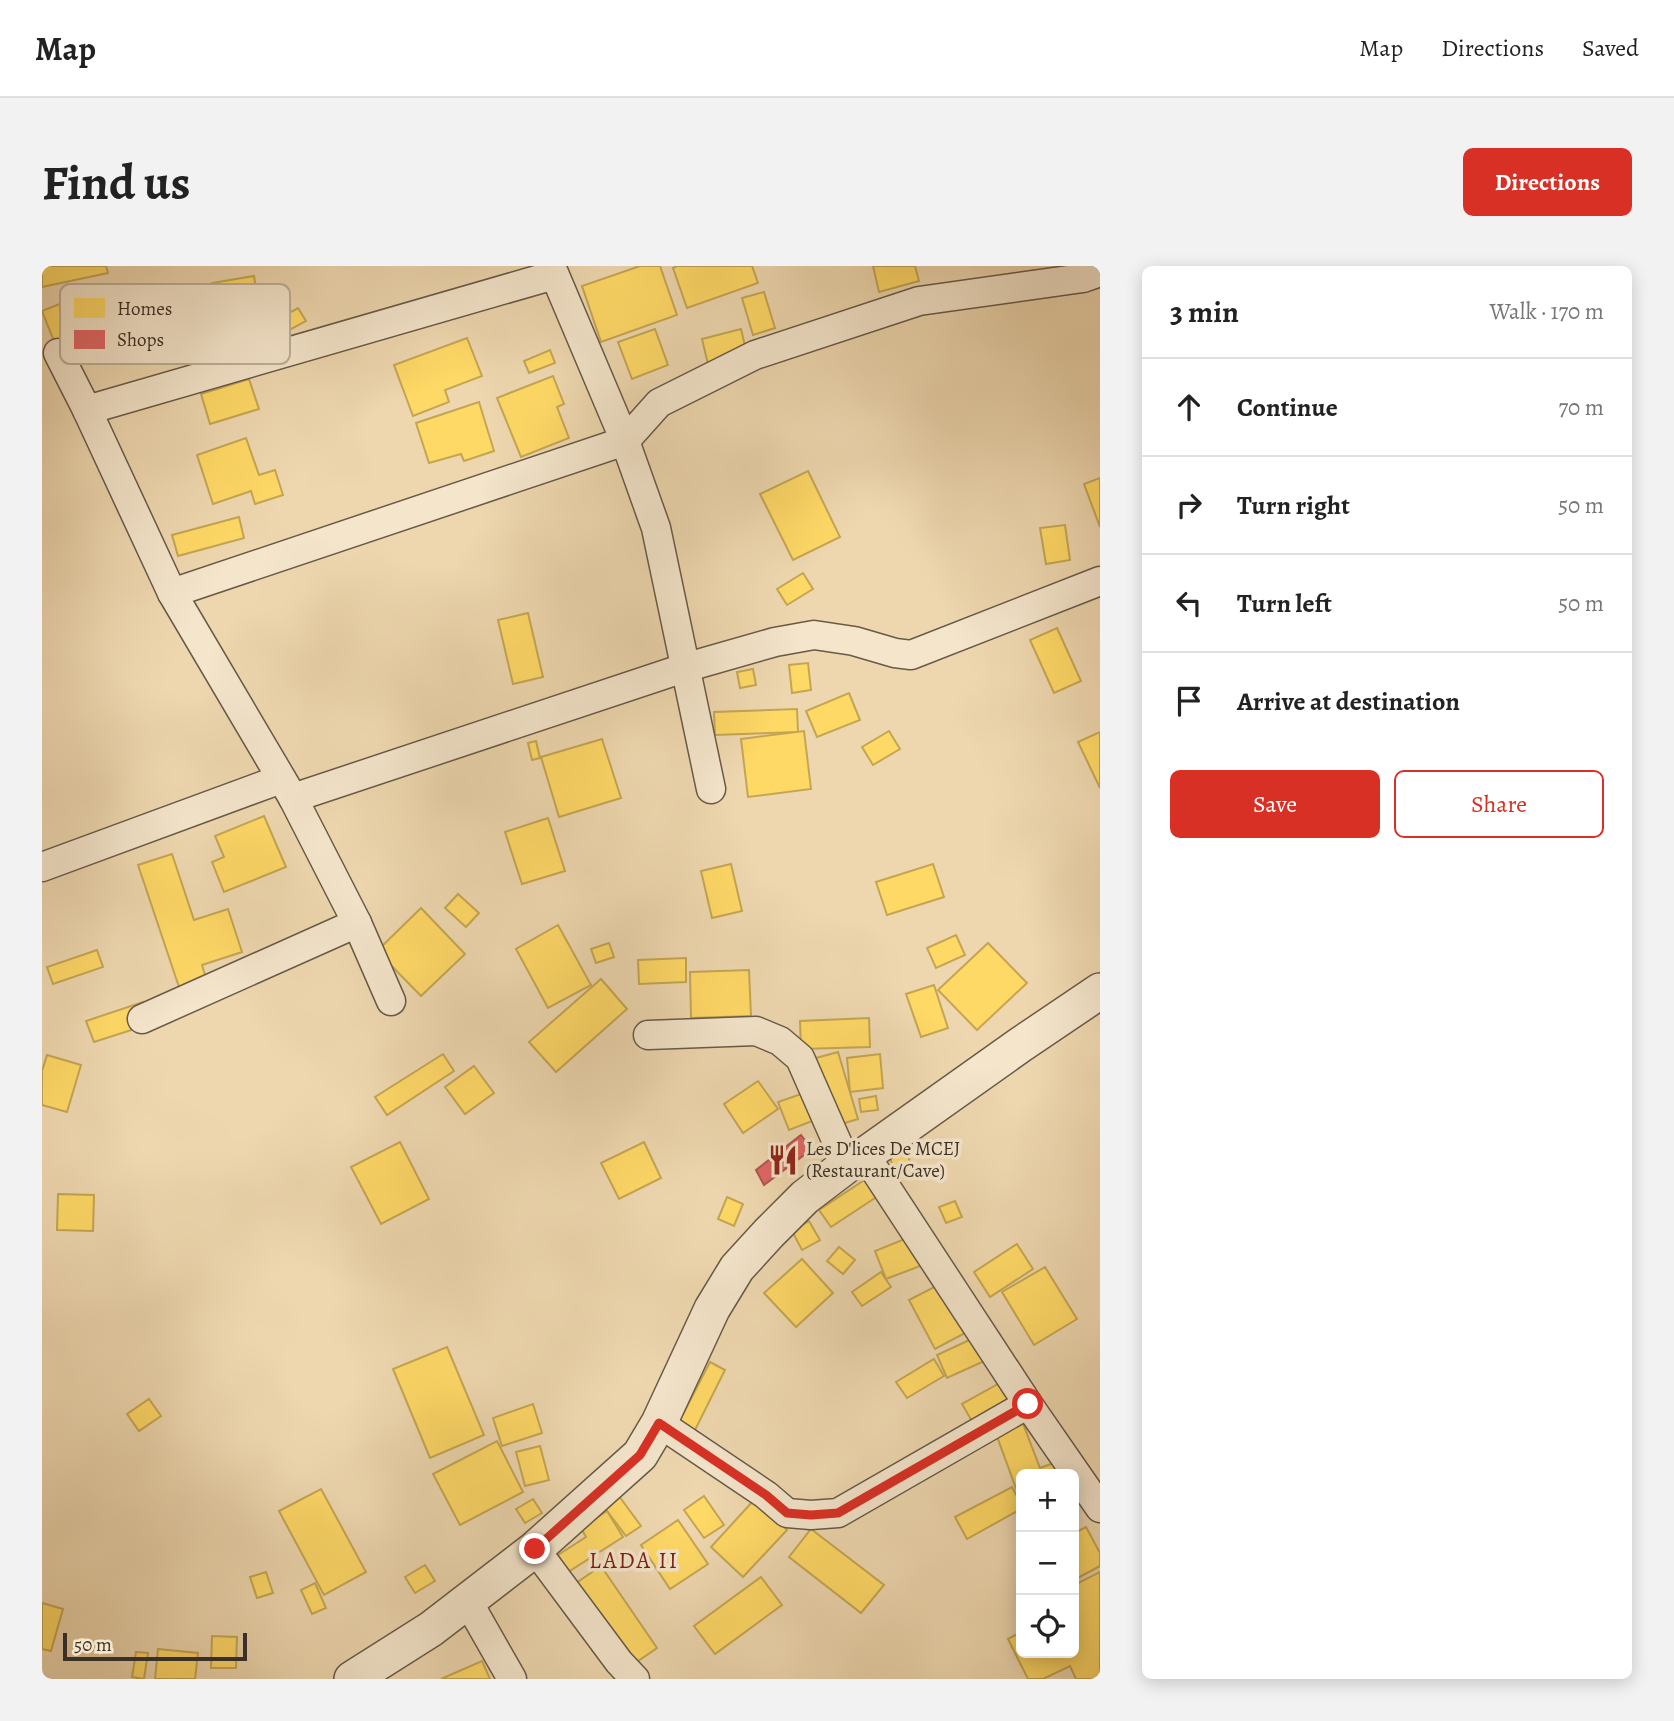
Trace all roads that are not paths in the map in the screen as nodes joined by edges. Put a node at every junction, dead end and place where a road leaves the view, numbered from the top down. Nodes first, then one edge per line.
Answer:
1 (552, 270) edge
2 (1100, 272) edge
3 (290, 349) edge
4 (58, 353) dead end
5 (60, 357) edge
6 (64, 364) edge
7 (240, 364) edge
8 (87, 410) junction
9 (625, 441) junction
10 (1100, 581) edge
11 (172, 593) junction
12 (684, 668) junction
13 (287, 788) junction
14 (710, 789) dead end
15 (42, 867) edge
16 (357, 923) junction
17 (1100, 991) edge
18 (391, 1001) dead end
19 (142, 1019) dead end
20 (648, 1035) dead end
21 (856, 1160) junction
22 (1028, 1404) junction
23 (659, 1423) junction
24 (1099, 1503) edge
25 (535, 1549) junction
26 (467, 1600) junction
27 (372, 1674) edge
28 (512, 1679) edge
29 (635, 1679) edge

1 - 3 street
1 - 9 street
2 - 9 street
4 - 5 street
6 - 8 street
7 - 8 street
8 - 11 street
9 - 11 street
9 - 12 street
10 - 12 street
11 - 13 street
12 - 13 street
12 - 14 street
13 - 15 street
13 - 16 street
16 - 18 street
16 - 19 street
17 - 21 street
20 - 21 street
21 - 22 street
21 - 23 street
22 - 23 street
22 - 24 street
23 - 25 street
25 - 26 street
25 - 29 street
26 - 27 street
26 - 28 street

